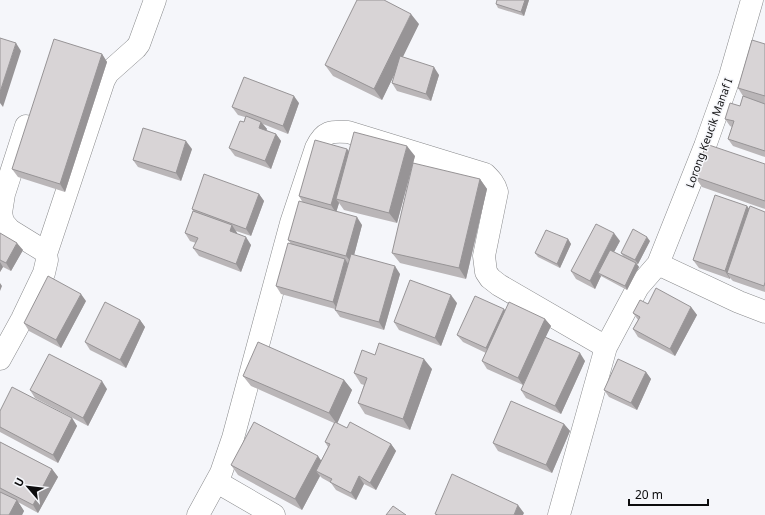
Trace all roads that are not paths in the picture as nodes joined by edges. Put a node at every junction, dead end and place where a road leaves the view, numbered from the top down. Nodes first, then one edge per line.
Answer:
1 (155, 0) edge
2 (752, 0) edge
3 (31, 111) edge
4 (46, 254) junction
5 (658, 264) junction
6 (765, 312) edge
7 (606, 347) junction
8 (0, 360) edge
9 (217, 482) junction
10 (198, 515) edge
11 (274, 515) edge
12 (559, 515) edge

1 - 4 street
2 - 5 street, Lorong Keucik Manaf I
3 - 4 street
4 - 8 street
5 - 6 street
5 - 7 street, Lorong Keucik Manaf I
7 - 9 street
7 - 12 street, Lorong Keucik Manaf I
9 - 10 street
9 - 11 street

